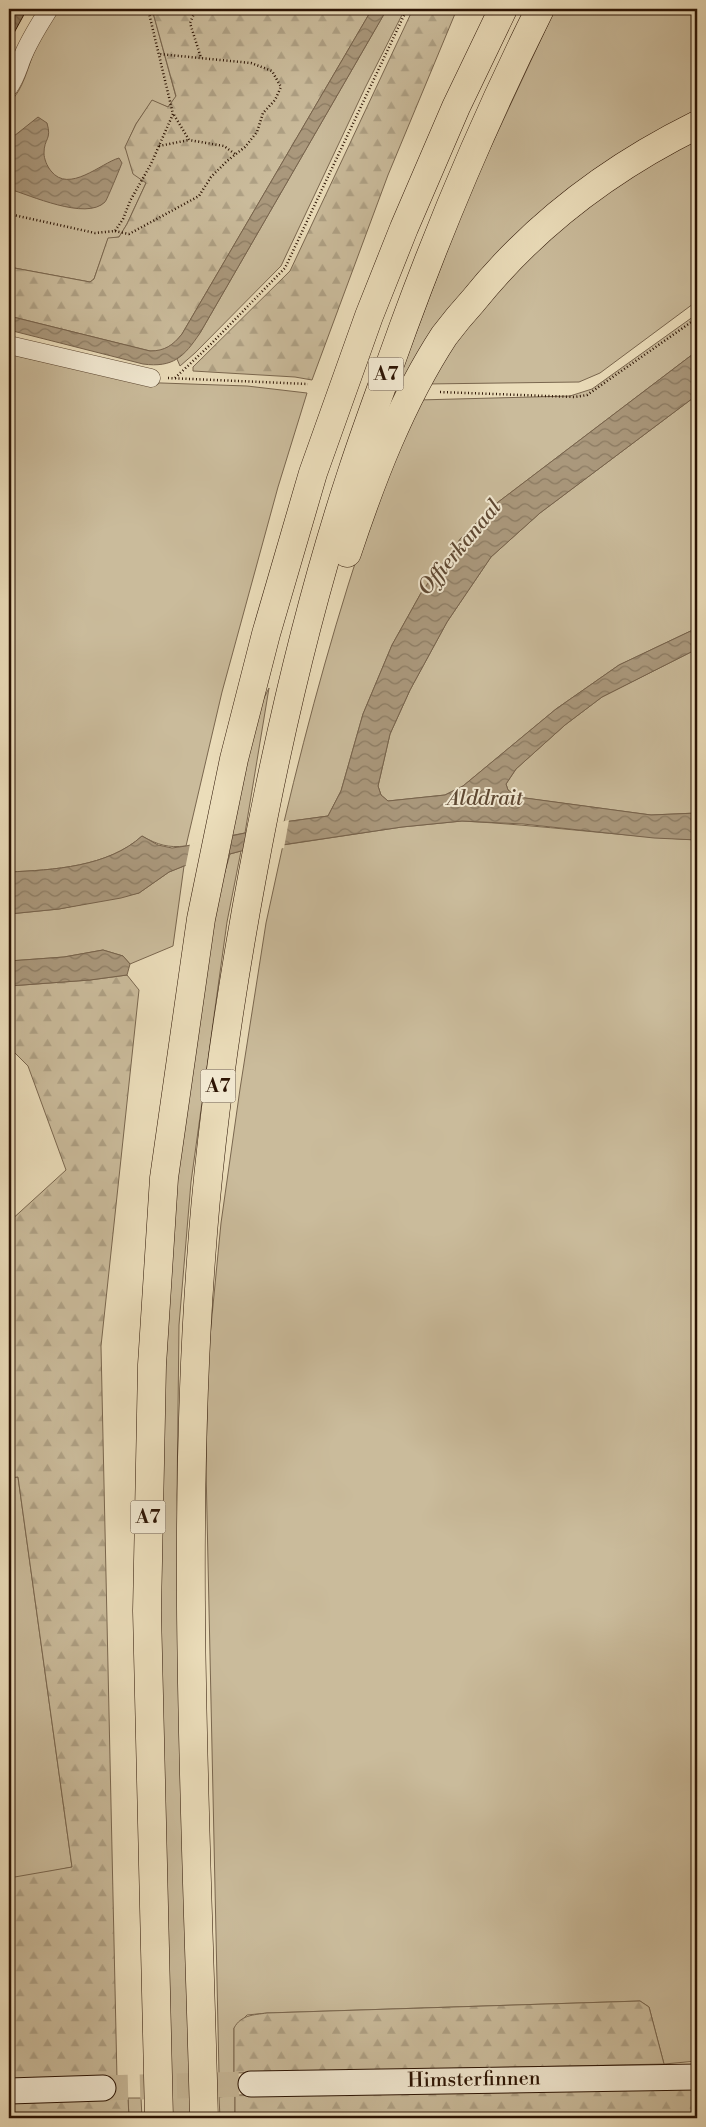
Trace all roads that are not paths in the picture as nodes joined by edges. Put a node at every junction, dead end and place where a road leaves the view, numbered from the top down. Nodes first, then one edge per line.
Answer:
1 (49, 9) edge
2 (482, 9) edge
3 (503, 9) edge
4 (540, 9) edge
5 (9, 86) edge
6 (456, 107) junction
7 (697, 125) edge
8 (9, 345) edge
9 (151, 378) dead end
10 (276, 755) junction
11 (697, 2077) edge
12 (251, 2084) tunnel mouth
13 (103, 2088) tunnel mouth
14 (9, 2091) edge
15 (159, 2118) edge
16 (204, 2118) edge

1 - 5 street
2 - 6 highway, A7
3 - 6 highway, A7
4 - 10 highway, A7
6 - 15 highway, A7
7 - 10 highway, A7
8 - 9 street
10 - 16 highway, A7
11 - 12 street, Himsterfinnen
13 - 14 street

